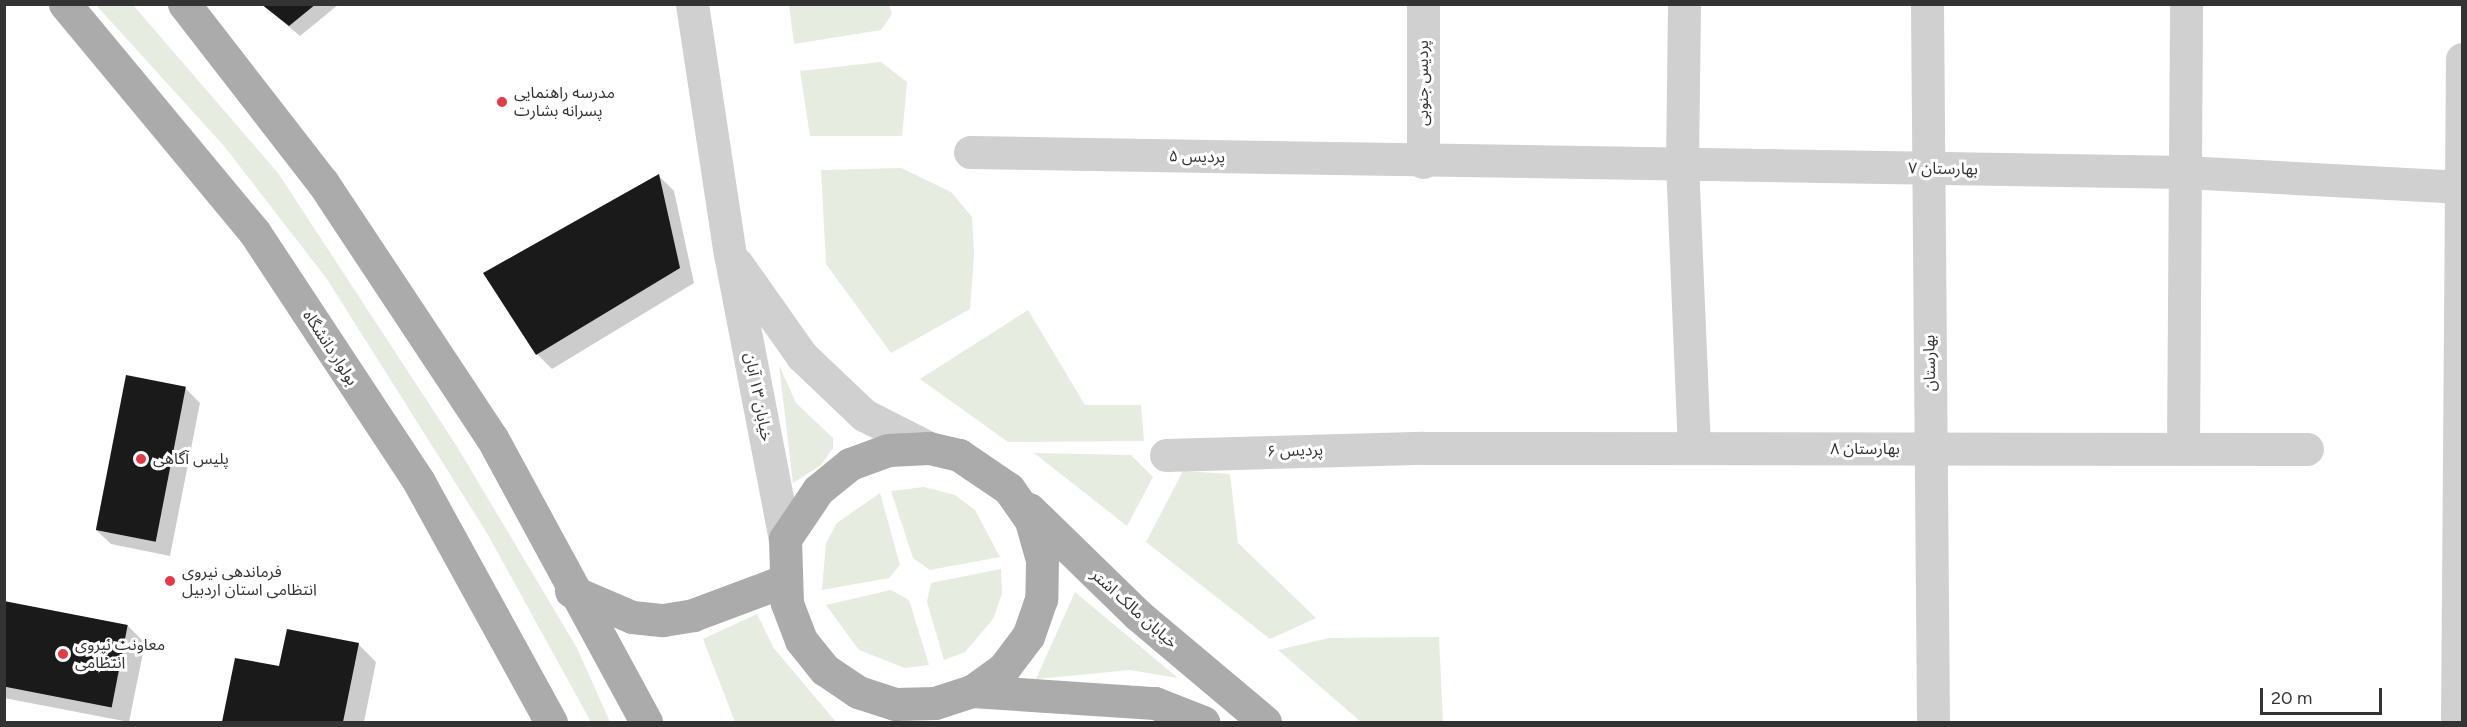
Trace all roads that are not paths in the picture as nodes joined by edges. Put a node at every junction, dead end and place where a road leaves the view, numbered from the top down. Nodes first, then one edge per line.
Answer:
1 (64, 4) edge
2 (184, 4) edge
3 (692, 4) edge
4 (1423, 4) edge
5 (1684, 4) edge
6 (1927, 4) edge
7 (2186, 4) edge
8 (2463, 59) edge
9 (970, 152) dead end
10 (1424, 162) junction
11 (1682, 162) junction
12 (1928, 169) junction
13 (2185, 172) junction
14 (2462, 187) edge
15 (730, 254) junction
16 (929, 448) junction
17 (1423, 448) joint
18 (1694, 448) junction
19 (1931, 449) junction
20 (2183, 449) junction
21 (2307, 449) dead end
22 (1166, 455) dead end
23 (1009, 489) junction
24 (785, 539) junction
25 (784, 581) junction
26 (2460, 589) edge
27 (571, 591) junction
28 (972, 691) junction
29 (928, 713) edge
30 (550, 723) edge
31 (646, 723) edge
32 (1203, 723) edge
33 (1265, 723) edge
34 (1934, 723) edge
35 (2457, 723) edge

1 - 30 main road, بولوار دانشگاه
2 - 27 main road
3 - 15 street, خیابان ۱۳ آبان
4 - 10 street, پردیس جنوبی
5 - 11 street
6 - 12 street, بهارستان
7 - 13 street
8 - 14 street
9 - 10 street, پردیس ۵
10 - 11 street, بهارستان ۷
11 - 12 street, بهارستان ۷
11 - 18 street
12 - 13 street, بهارستان ۷
12 - 19 street, بهارستان
13 - 14 street, بهارستان ۷
13 - 20 street
14 - 26 street
15 - 16 street, خیابان ۱۳ آبان
15 - 24 street, خیابان ۱۳ آبان
16 - 23 main road
16 - 24 main road
17 - 18 street, بهارستان ۸
17 - 22 street, پردیس ۶
18 - 19 street, بهارستان ۸
19 - 20 street, بهارستان ۸
19 - 34 street, بهارستان
20 - 21 street, بهارستان ۸
23 - 28 main road
23 - 33 main road, خیابان مالک اشتر
24 - 25 main road
25 - 27 main road
25 - 29 main road
26 - 35 street
27 - 31 main road
28 - 29 main road
28 - 32 main road

